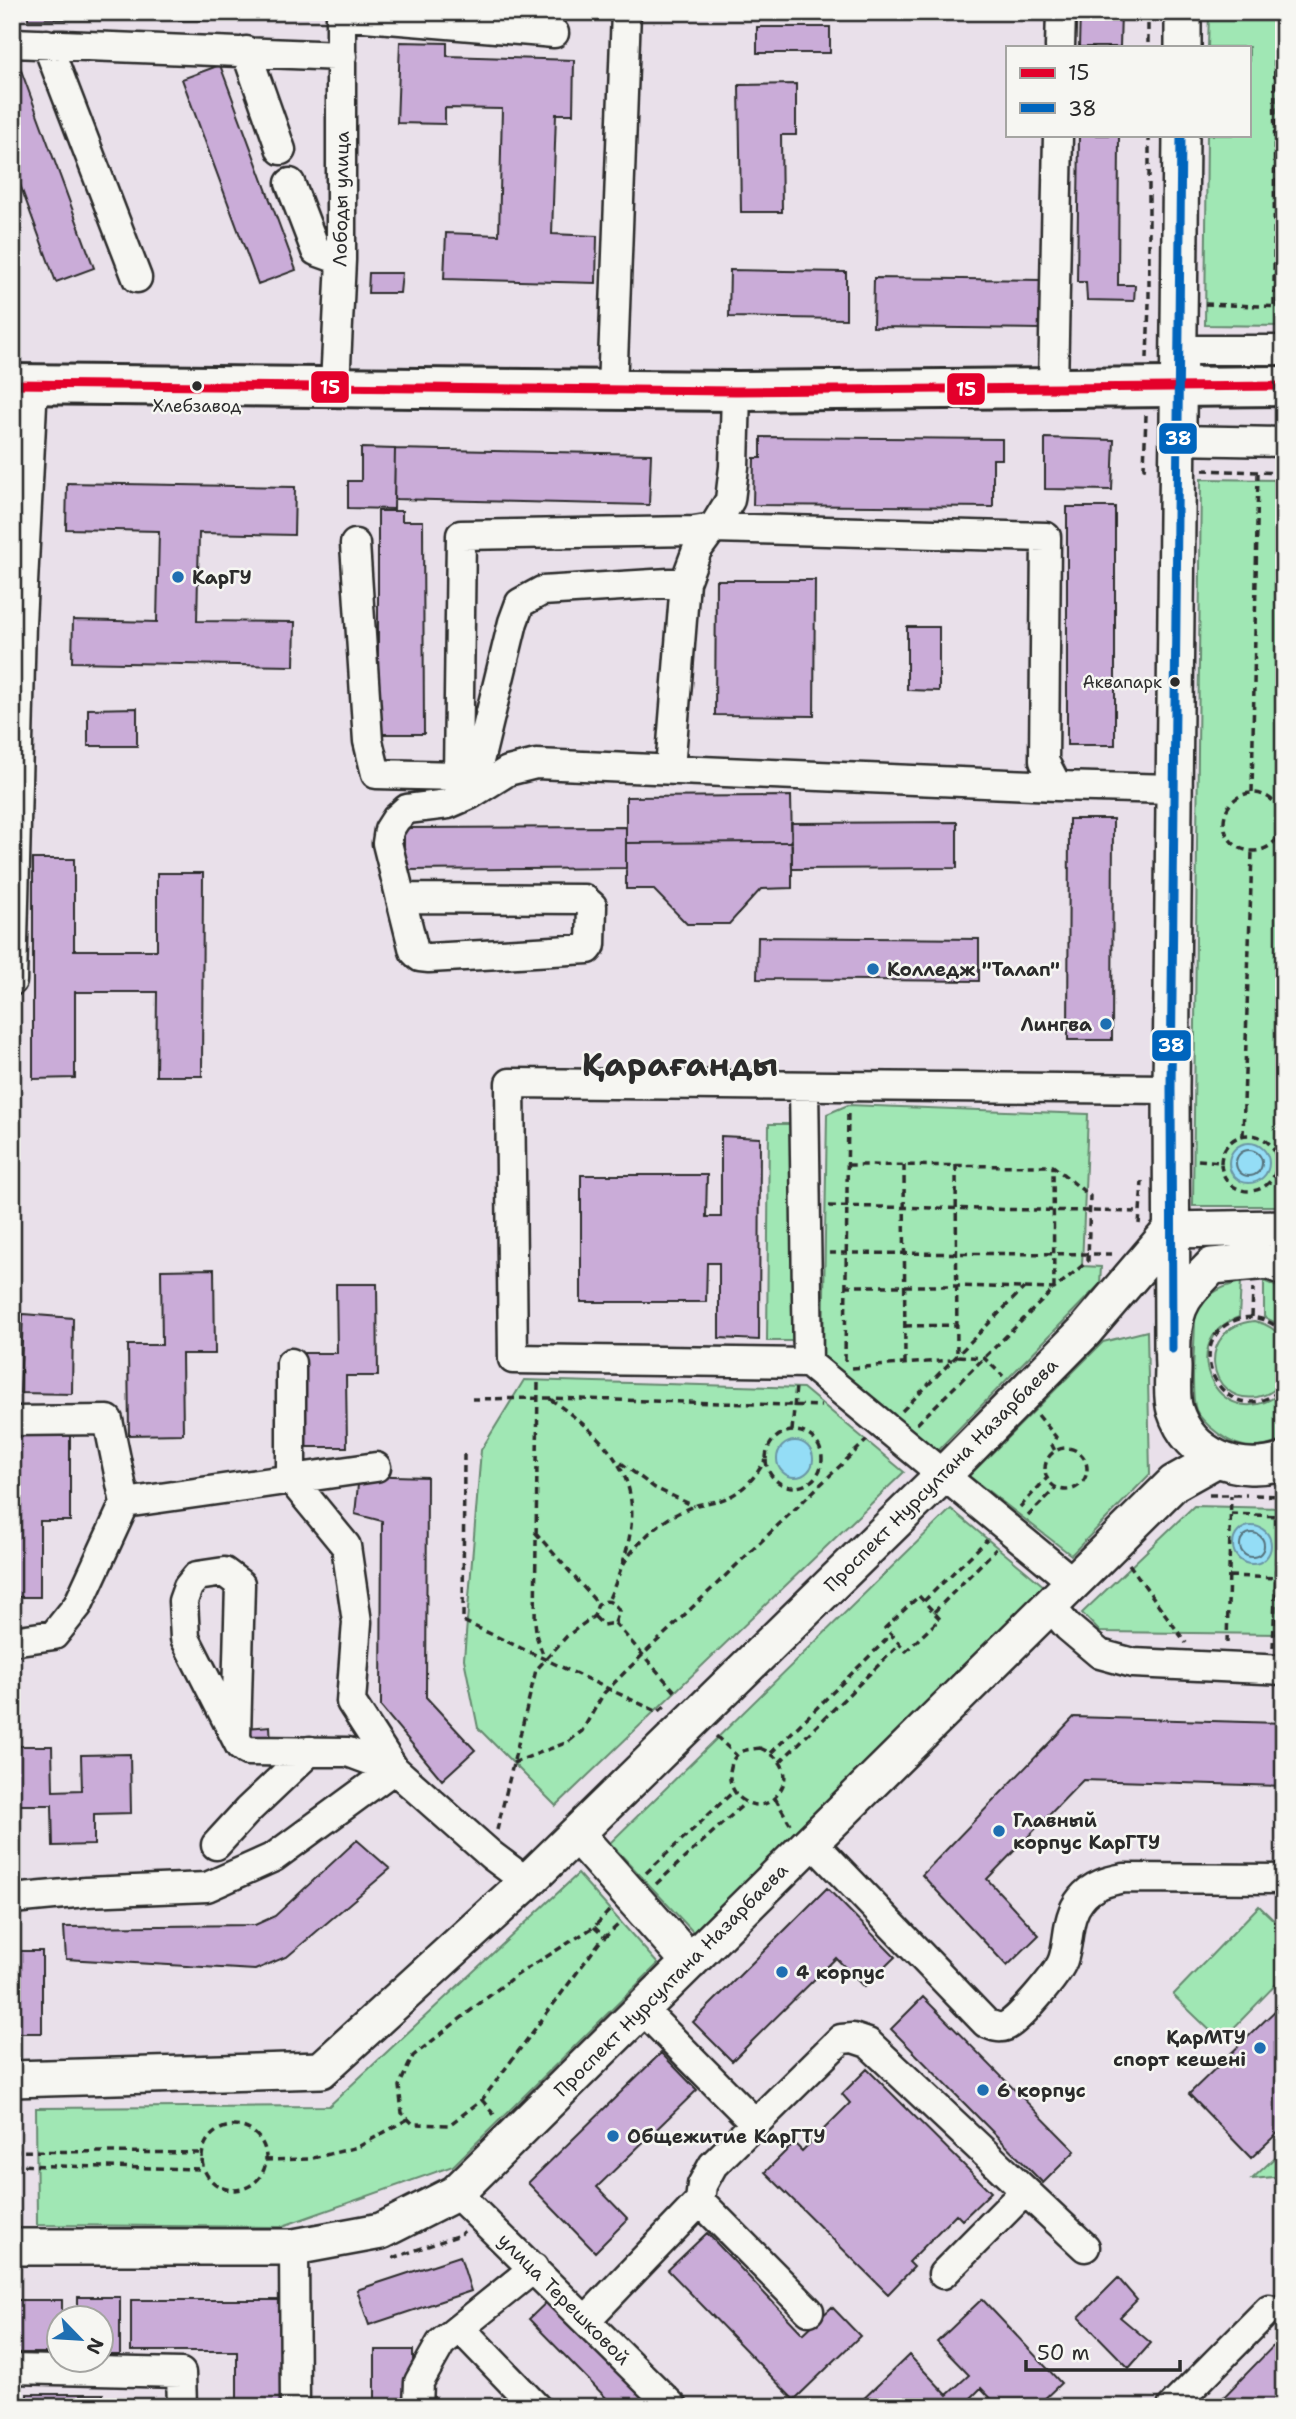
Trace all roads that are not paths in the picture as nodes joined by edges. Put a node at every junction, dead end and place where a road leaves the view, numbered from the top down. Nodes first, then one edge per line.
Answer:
1 (626, 12) edge
2 (1061, 12) edge
3 (1183, 12) edge
4 (341, 14) edge
5 (554, 33) dead end
6 (12, 43) edge
7 (47, 44) junction
8 (1060, 46) edge
9 (1183, 46) edge
10 (246, 51) junction
11 (342, 56) junction
12 (1058, 136) edge
13 (1181, 136) edge
14 (281, 150) dead end
15 (290, 183) dead end
16 (341, 260) junction
17 (137, 278) dead end
18 (1284, 350) edge
19 (1177, 368) junction
20 (23, 384) edge
21 (335, 386) junction
22 (1284, 386) edge
23 (1053, 387) junction
24 (612, 390) junction
25 (736, 391) junction
26 (1177, 440) junction
27 (1284, 442) edge
28 (713, 527) junction
29 (355, 544) dead end
30 (685, 582) junction
31 (670, 769) junction
32 (1057, 786) junction
33 (1173, 789) junction
34 (471, 794) junction
35 (401, 898) junction
36 (12, 981) edge
37 (804, 1086) junction
38 (1171, 1089) junction
39 (1284, 1228) edge
40 (1171, 1230) junction
41 (1212, 1266) junction
42 (1284, 1267) edge
43 (1171, 1276) junction
44 (1084, 1332) junction
45 (1172, 1349) junction
46 (291, 1363) dead end
47 (803, 1363) junction
48 (12, 1421) edge
49 (1217, 1459) junction
50 (1284, 1461) edge
51 (376, 1467) dead end
52 (943, 1475) junction
53 (291, 1479) junction
54 (125, 1503) junction
55 (1062, 1595) junction
56 (12, 1641) edge
57 (1278, 1670) edge
58 (236, 1737) junction
59 (310, 1751) junction
60 (394, 1769) junction
61 (576, 1834) junction
62 (812, 1842) junction
63 (216, 1845) dead end
64 (1284, 1879) edge
65 (527, 1882) junction
66 (12, 1899) edge
67 (690, 1962) junction
68 (642, 2009) junction
69 (12, 2079) edge
70 (755, 2123) junction
71 (1026, 2191) junction
72 (700, 2201) junction
73 (468, 2204) junction
74 (294, 2246) junction
75 (12, 2247) edge
76 (1085, 2247) dead end
77 (534, 2268) junction
78 (943, 2274) dead end
79 (1269, 2309) dead end
80 (809, 2311) dead end
81 (586, 2320) junction
82 (460, 2328) junction
83 (12, 2369) edge
84 (182, 2407) edge
85 (295, 2407) edge
86 (418, 2407) edge
87 (536, 2407) edge
88 (673, 2407) edge
89 (1172, 2407) edge

1 - 24 street
2 - 8 street
3 - 9 main road
4 - 5 street
4 - 11 street, Лободы улица
6 - 7 street
7 - 10 street
7 - 17 street
10 - 11 street
10 - 14 street
11 - 16 street, Лободы улица
12 - 23 street
13 - 19 main road
15 - 16 street
16 - 21 street, Лободы улица
18 - 19 street
19 - 22 highway
19 - 23 highway
19 - 26 main road
20 - 21 highway
20 - 36 street
21 - 24 highway
23 - 25 highway
24 - 25 highway
25 - 28 street
26 - 27 street
26 - 33 main road
28 - 29 street
28 - 30 street
28 - 32 street
30 - 31 street
30 - 34 street
31 - 32 street
31 - 34 street
32 - 33 street
33 - 38 main road
34 - 35 street
35 - 35 street
37 - 38 street
37 - 47 street
37 - 47 street
38 - 40 main road
39 - 40 main road
40 - 43 main road
40 - 44 main road, Проспект Нурсултана Назарбаева
41 - 42 main road
41 - 43 main road, Проспект Нурсултана Назарбаева
41 - 45 main road
43 - 44 main road, Проспект Нурсултана Назарбаева
43 - 45 main road
44 - 52 main road, Проспект Нурсултана Назарбаева
45 - 49 main road
46 - 53 street
47 - 52 street
48 - 54 street
49 - 50 main road
49 - 55 main road, Проспект Нурсултана Назарбаева
51 - 53 street
52 - 55 street
52 - 61 main road, Проспект Нурсултана Назарбаева
53 - 54 street
53 - 60 street
54 - 56 street
55 - 57 street
55 - 62 main road, Проспект Нурсултана Назарбаева
58 - 58 street
58 - 59 street
59 - 60 street
59 - 63 street
60 - 65 street
60 - 66 street
61 - 65 main road, Проспект Нурсултана Назарбаева
61 - 67 main road
62 - 64 street
62 - 67 main road, Проспект Нурсултана Назарбаева
65 - 69 main road, Проспект Нурсултана Назарбаева
67 - 68 main road, Проспект Нурсултана Назарбаева
68 - 70 street
68 - 73 main road, Проспект Нурсултана Назарбаева
70 - 71 street
70 - 72 street
71 - 76 street
71 - 78 street
72 - 80 street
72 - 81 street
73 - 74 main road, Проспект Нурсултана Назарбаева
73 - 77 street, улица Терешковой
74 - 75 main road, Проспект Нурсултана Назарбаева
74 - 85 street
77 - 81 street, улица Терешковой
77 - 82 street
79 - 89 street
81 - 88 street, улица Терешковой
82 - 86 street
82 - 87 street
83 - 84 street

